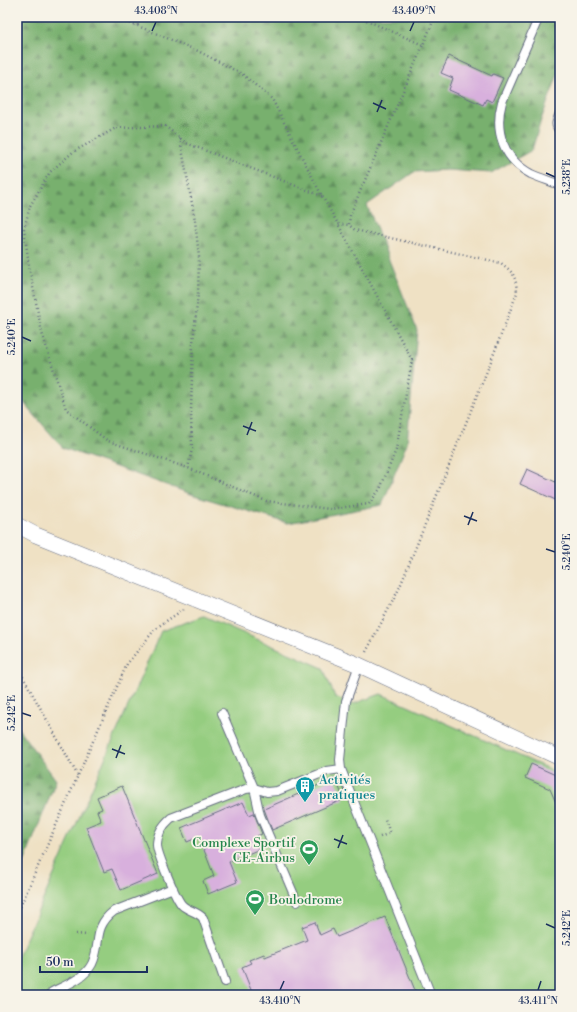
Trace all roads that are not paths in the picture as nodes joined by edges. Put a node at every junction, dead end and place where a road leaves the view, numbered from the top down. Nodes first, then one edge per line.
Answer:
1 (539, 17) edge
2 (560, 113) edge
3 (560, 131) edge
4 (560, 185) edge
5 (17, 525) edge
6 (359, 665) junction
7 (222, 713) dead end
8 (560, 758) edge
9 (342, 769) junction
10 (254, 788) junction
11 (173, 888) junction
12 (297, 902) dead end
13 (226, 982) dead end
14 (50, 995) edge
15 (431, 995) edge

1 - 4 lane
2 - 3 lane
5 - 6 street
6 - 8 street
6 - 9 lane
7 - 10 lane
9 - 10 lane
9 - 15 lane
10 - 11 lane
10 - 12 lane
11 - 13 lane
11 - 14 lane

